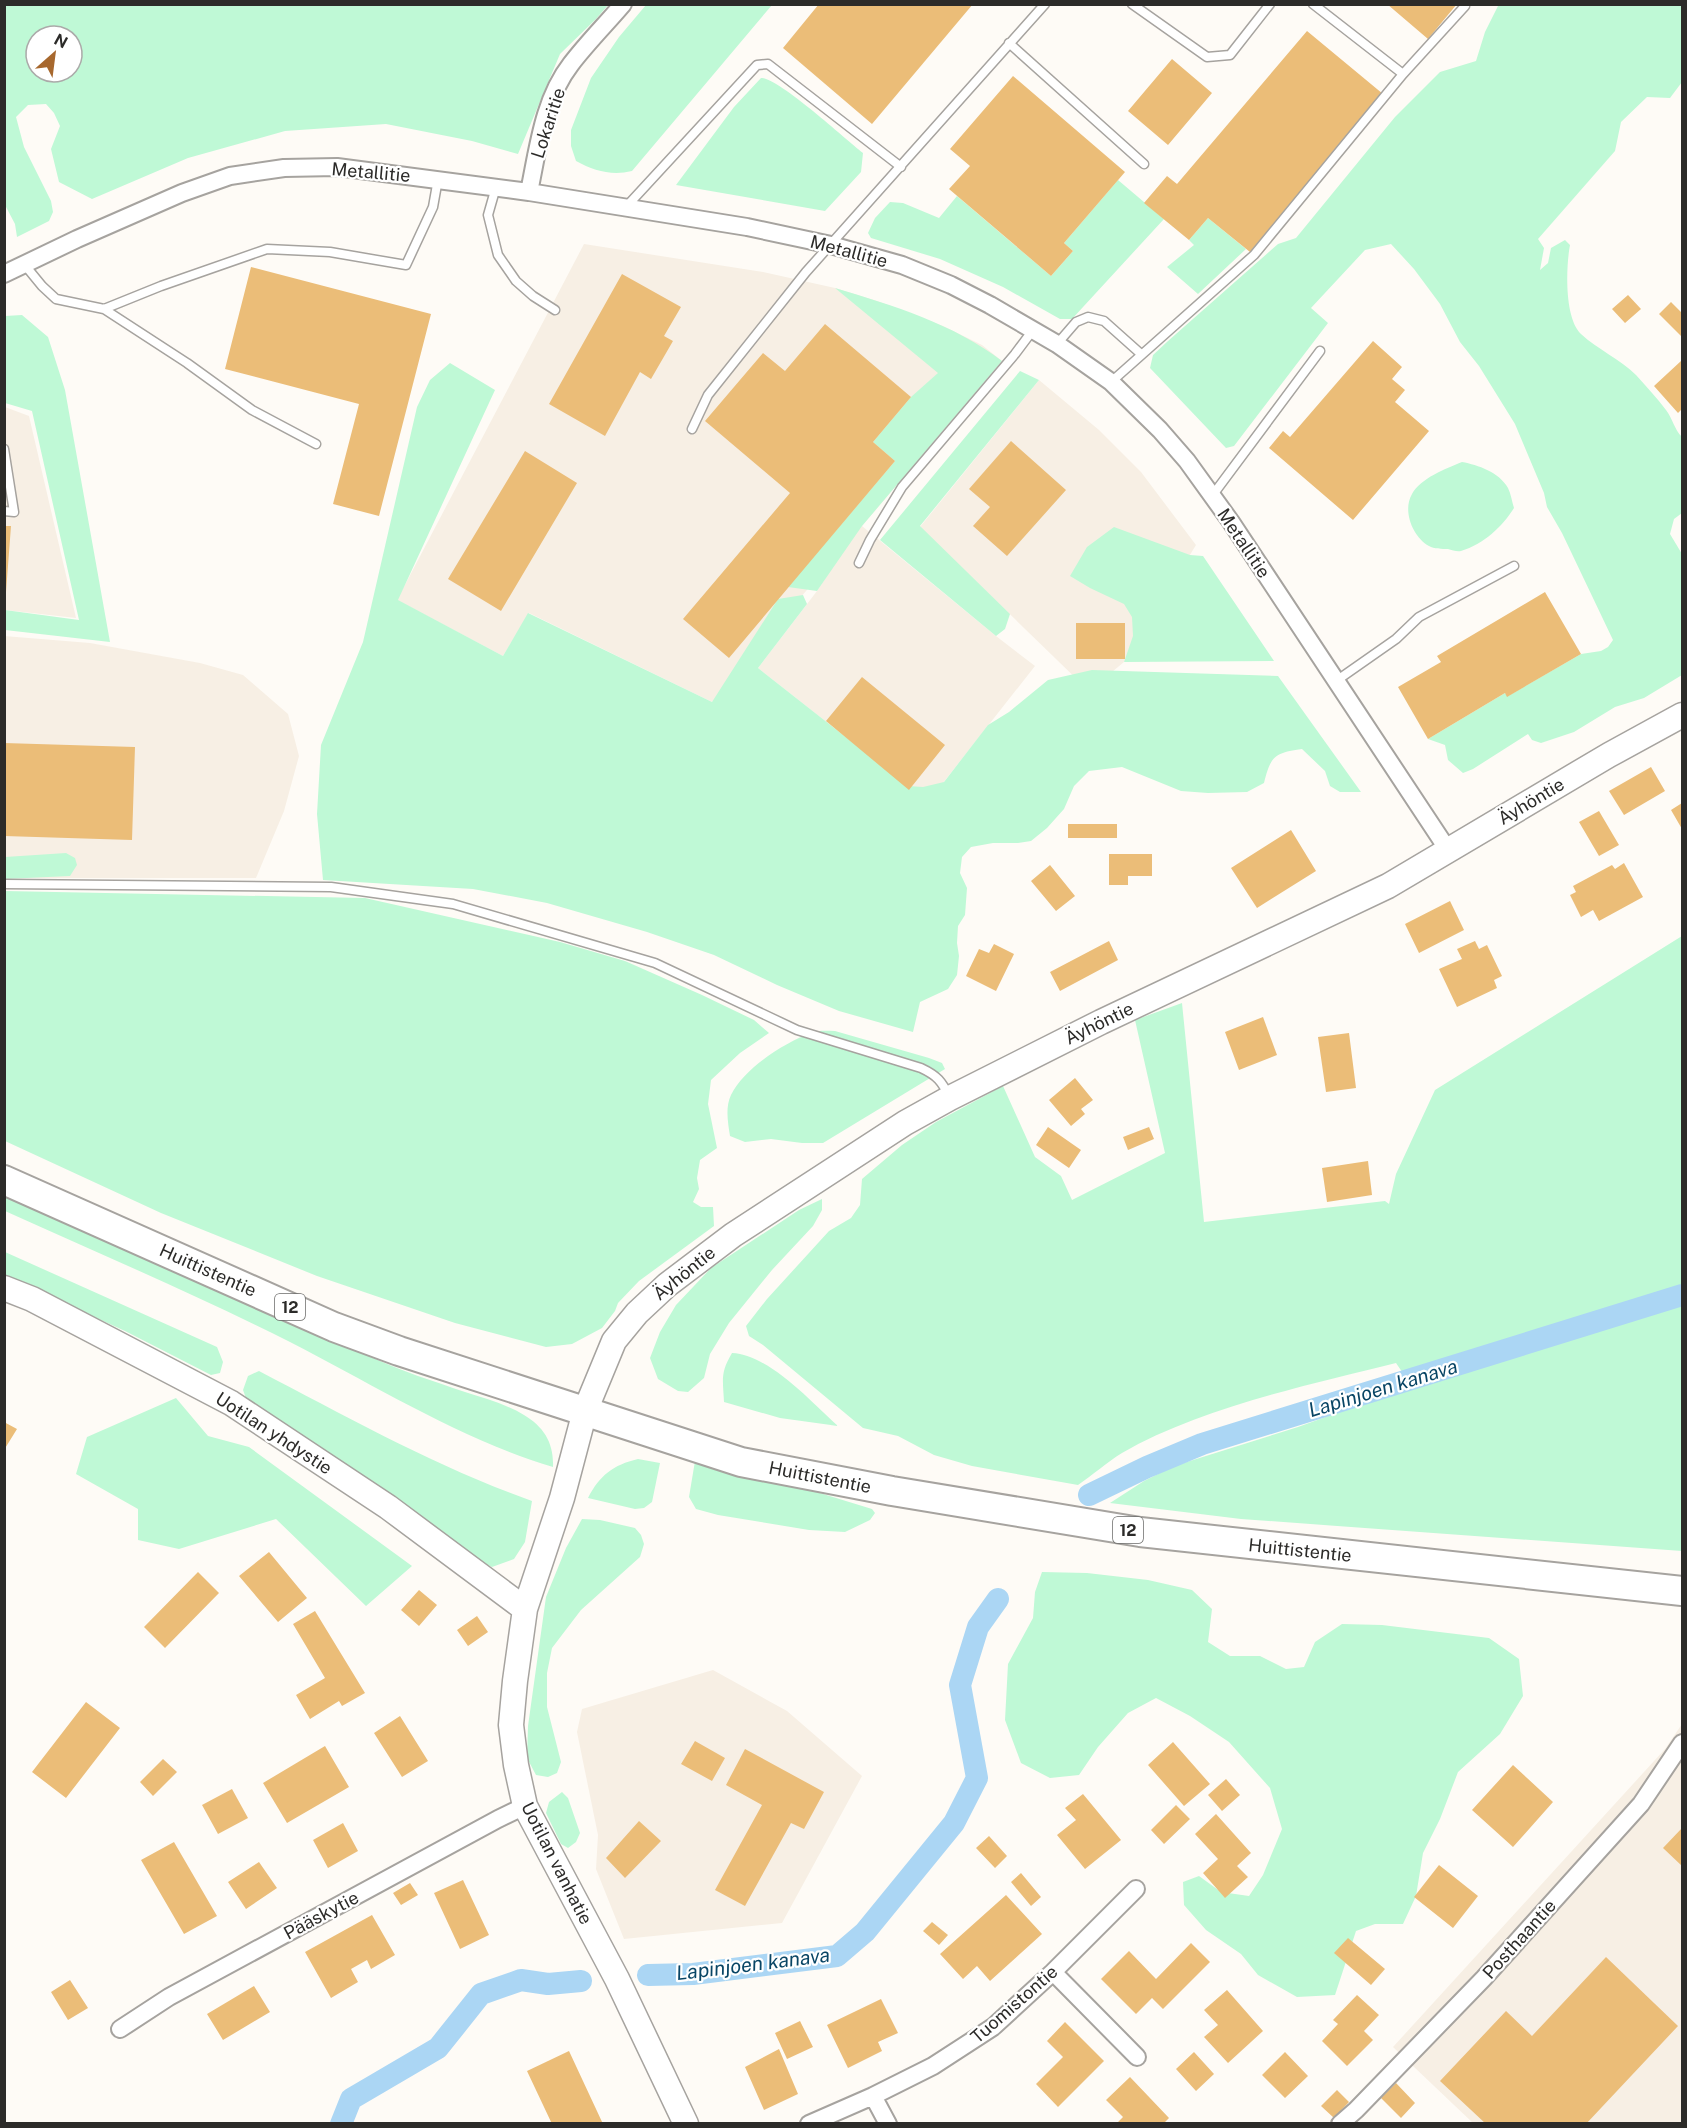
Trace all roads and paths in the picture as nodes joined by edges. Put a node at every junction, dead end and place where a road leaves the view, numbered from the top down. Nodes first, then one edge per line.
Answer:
1 (623, 4) edge
2 (1045, 4) edge
3 (1132, 4) edge
4 (1270, 4) edge
5 (1313, 4) edge
6 (1465, 6) dead end
7 (1009, 43) junction
8 (1403, 74) junction
9 (1144, 164) dead end
10 (901, 167) junction
11 (438, 179) junction
12 (496, 187) junction
13 (529, 192) junction
14 (625, 207) junction
15 (831, 245) junction
16 (24, 264) junction
17 (4, 274) edge
18 (104, 309) junction
19 (555, 310) dead end
20 (1033, 330) junction
21 (1057, 344) junction
22 (1320, 351) dead end
23 (1141, 354) junction
24 (1111, 382) junction
25 (692, 429) dead end
26 (316, 444) dead end
27 (4, 448) edge
28 (1212, 496) junction
29 (4, 511) edge
30 (860, 563) dead end
31 (1514, 566) dead end
32 (1336, 681) junction
33 (1683, 715) edge
34 (1448, 850) junction
35 (4, 884) edge
36 (950, 1098) junction
37 (4, 1180) edge
38 (4, 1288) edge
39 (585, 1411) junction
40 (1683, 1591) edge
41 (525, 1609) junction
42 (1683, 1743) edge
43 (525, 1806) junction
44 (1136, 1889) dead end
45 (1053, 1972) junction
46 (120, 2029) dead end
47 (1137, 2057) dead end
48 (873, 2096) junction
49 (686, 2124) edge
50 (809, 2124) edge
51 (888, 2124) edge
52 (1340, 2124) edge

1 - 13 street, Lokaritie
2 - 7 lane
3 - 4 lane
5 - 8 lane
6 - 8 lane
7 - 9 lane
7 - 10 lane
8 - 23 lane
10 - 14 lane
10 - 15 lane
11 - 12 street, Metallitie
11 - 16 street, Metallitie
11 - 18 lane
12 - 13 street, Metallitie
12 - 19 lane
13 - 14 street, Metallitie
14 - 15 street, Metallitie
15 - 20 street, Metallitie
15 - 25 lane
16 - 17 street, Metallitie
16 - 18 lane
18 - 26 lane
20 - 21 street, Metallitie
20 - 30 lane
21 - 23 lane
21 - 24 street, Metallitie
22 - 28 lane
23 - 24 lane
24 - 28 street, Metallitie
27 - 29 lane
28 - 32 street, Metallitie
31 - 32 lane
32 - 34 street, Metallitie
33 - 34 main road, Äyhöntie
34 - 36 main road, Äyhöntie
35 - 36 lane
36 - 39 main road, Äyhöntie
37 - 39 highway, Huittistentie / 12
38 - 41 main road, Uotilan yhdystie
39 - 40 highway, Huittistentie / 12
39 - 41 main road, Uotilan vanhatie
41 - 43 main road, Uotilan vanhatie
42 - 52 street, Posthaantie
43 - 46 street, Pääskytie
43 - 49 main road, Uotilan vanhatie
44 - 45 street, Tuomistontie
45 - 47 street
45 - 48 street, Tuomistontie
48 - 50 street, Tuomistontie
48 - 51 street

